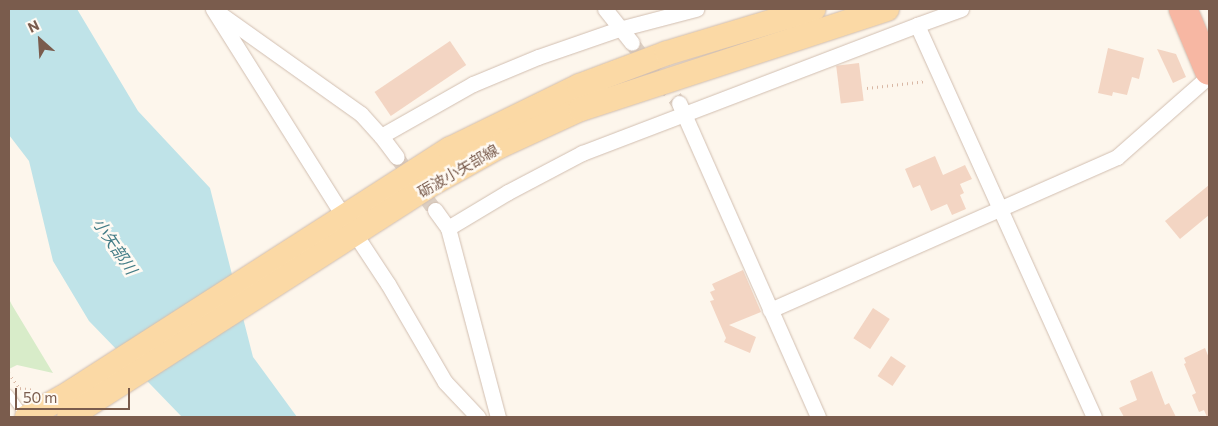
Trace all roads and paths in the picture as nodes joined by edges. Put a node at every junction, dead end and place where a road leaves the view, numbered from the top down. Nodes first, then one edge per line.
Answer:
1 (605, 9) edge
2 (696, 9) edge
3 (814, 9) edge
4 (887, 9) edge
5 (961, 9) edge
6 (1183, 9) edge
7 (917, 26) junction
8 (619, 29) junction
9 (632, 43) tunnel mouth
10 (1209, 71) edge
11 (1209, 76) edge
12 (941, 79) junction
13 (867, 88) dead end
14 (682, 108) junction
15 (382, 136) junction
16 (397, 157) tunnel mouth
17 (999, 208) junction
18 (434, 210) tunnel mouth
19 (448, 228) junction
20 (344, 230) junction
21 (770, 310) junction
22 (9, 394) edge
23 (69, 409) edge
24 (27, 417) edge
25 (478, 417) edge
26 (498, 417) edge
27 (818, 417) edge
28 (1094, 417) edge

1 - 8 street
2 - 8 street
3 - 20 main road, 砺波小矢部線
4 - 20 main road, 砺波小矢部線
5 - 7 street
6 - 10 highway
7 - 12 street
7 - 14 street
8 - 9 street
8 - 15 street
11 - 17 street
12 - 13 path
12 - 17 street
14 - 19 street
14 - 21 street
15 - 16 street
15 - 20 street
17 - 21 street
17 - 28 street
18 - 19 street
19 - 26 street
20 - 23 main road, 砺波小矢部線
20 - 25 street
21 - 27 street
22 - 24 lane
23 - 24 main road, 砺波小矢部線

